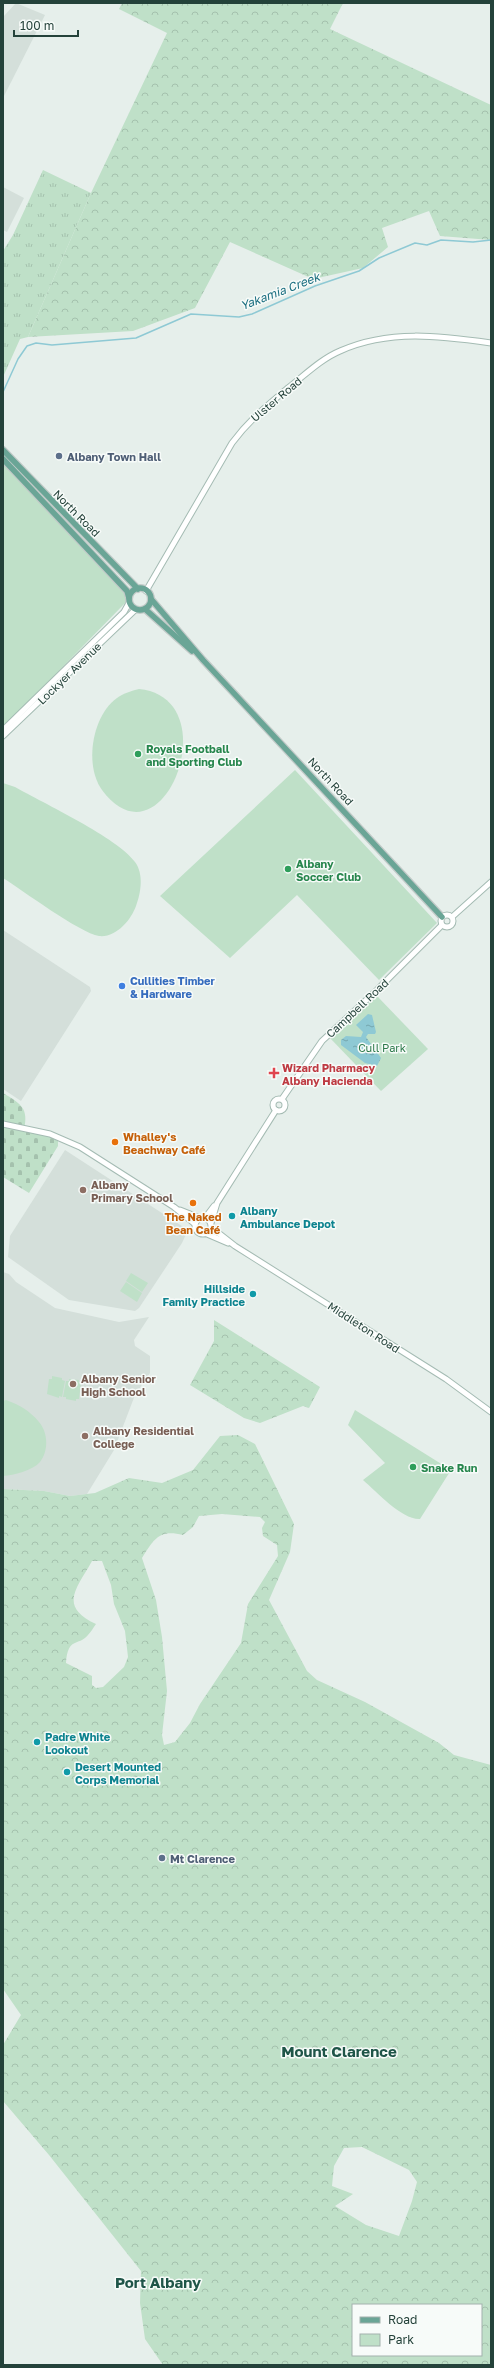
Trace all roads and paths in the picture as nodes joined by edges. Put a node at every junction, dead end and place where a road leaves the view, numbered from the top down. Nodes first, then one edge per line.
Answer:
1 (491, 342) edge
2 (3, 450) edge
3 (3, 459) edge
4 (138, 589) junction
5 (146, 591) junction
6 (151, 599) junction
7 (129, 601) junction
8 (145, 609) junction
9 (135, 610) junction
10 (203, 660) junction
11 (3, 730) edge
12 (3, 736) edge
13 (491, 882) edge
14 (442, 917) junction
15 (452, 917) junction
16 (442, 925) junction
17 (282, 1099) junction
18 (276, 1110) junction
19 (3, 1124) edge
20 (217, 1202) junction
21 (174, 1207) junction
22 (202, 1218) junction
23 (195, 1224) junction
24 (212, 1225) junction
25 (207, 1234) junction
26 (235, 1246) junction
27 (491, 1412) edge

1 - 5 main road, Ulster Road
2 - 4 main road, North Road
3 - 7 main road, North Road
4 - 5 main road
4 - 7 main road
5 - 6 main road
6 - 8 main road
6 - 10 main road, North Road
7 - 9 main road
7 - 11 main road, Lockyer Avenue
8 - 9 main road
8 - 10 main road, North Road
9 - 12 main road, Lockyer Avenue
10 - 14 main road, North Road
13 - 15 main road
14 - 15 main road
14 - 16 main road
15 - 16 main road
16 - 17 main road, Campbell Road
17 - 18 main road
17 - 18 main road
18 - 20 main road
19 - 21 main road
20 - 22 main road
20 - 24 main road
21 - 22 main road
21 - 23 main road
22 - 23 main road
22 - 24 main road, Middleton Road
23 - 25 main road, Middleton Road
24 - 25 main road
24 - 26 main road, Middleton Road
25 - 26 main road, Middleton Road
26 - 27 main road, Middleton Road

